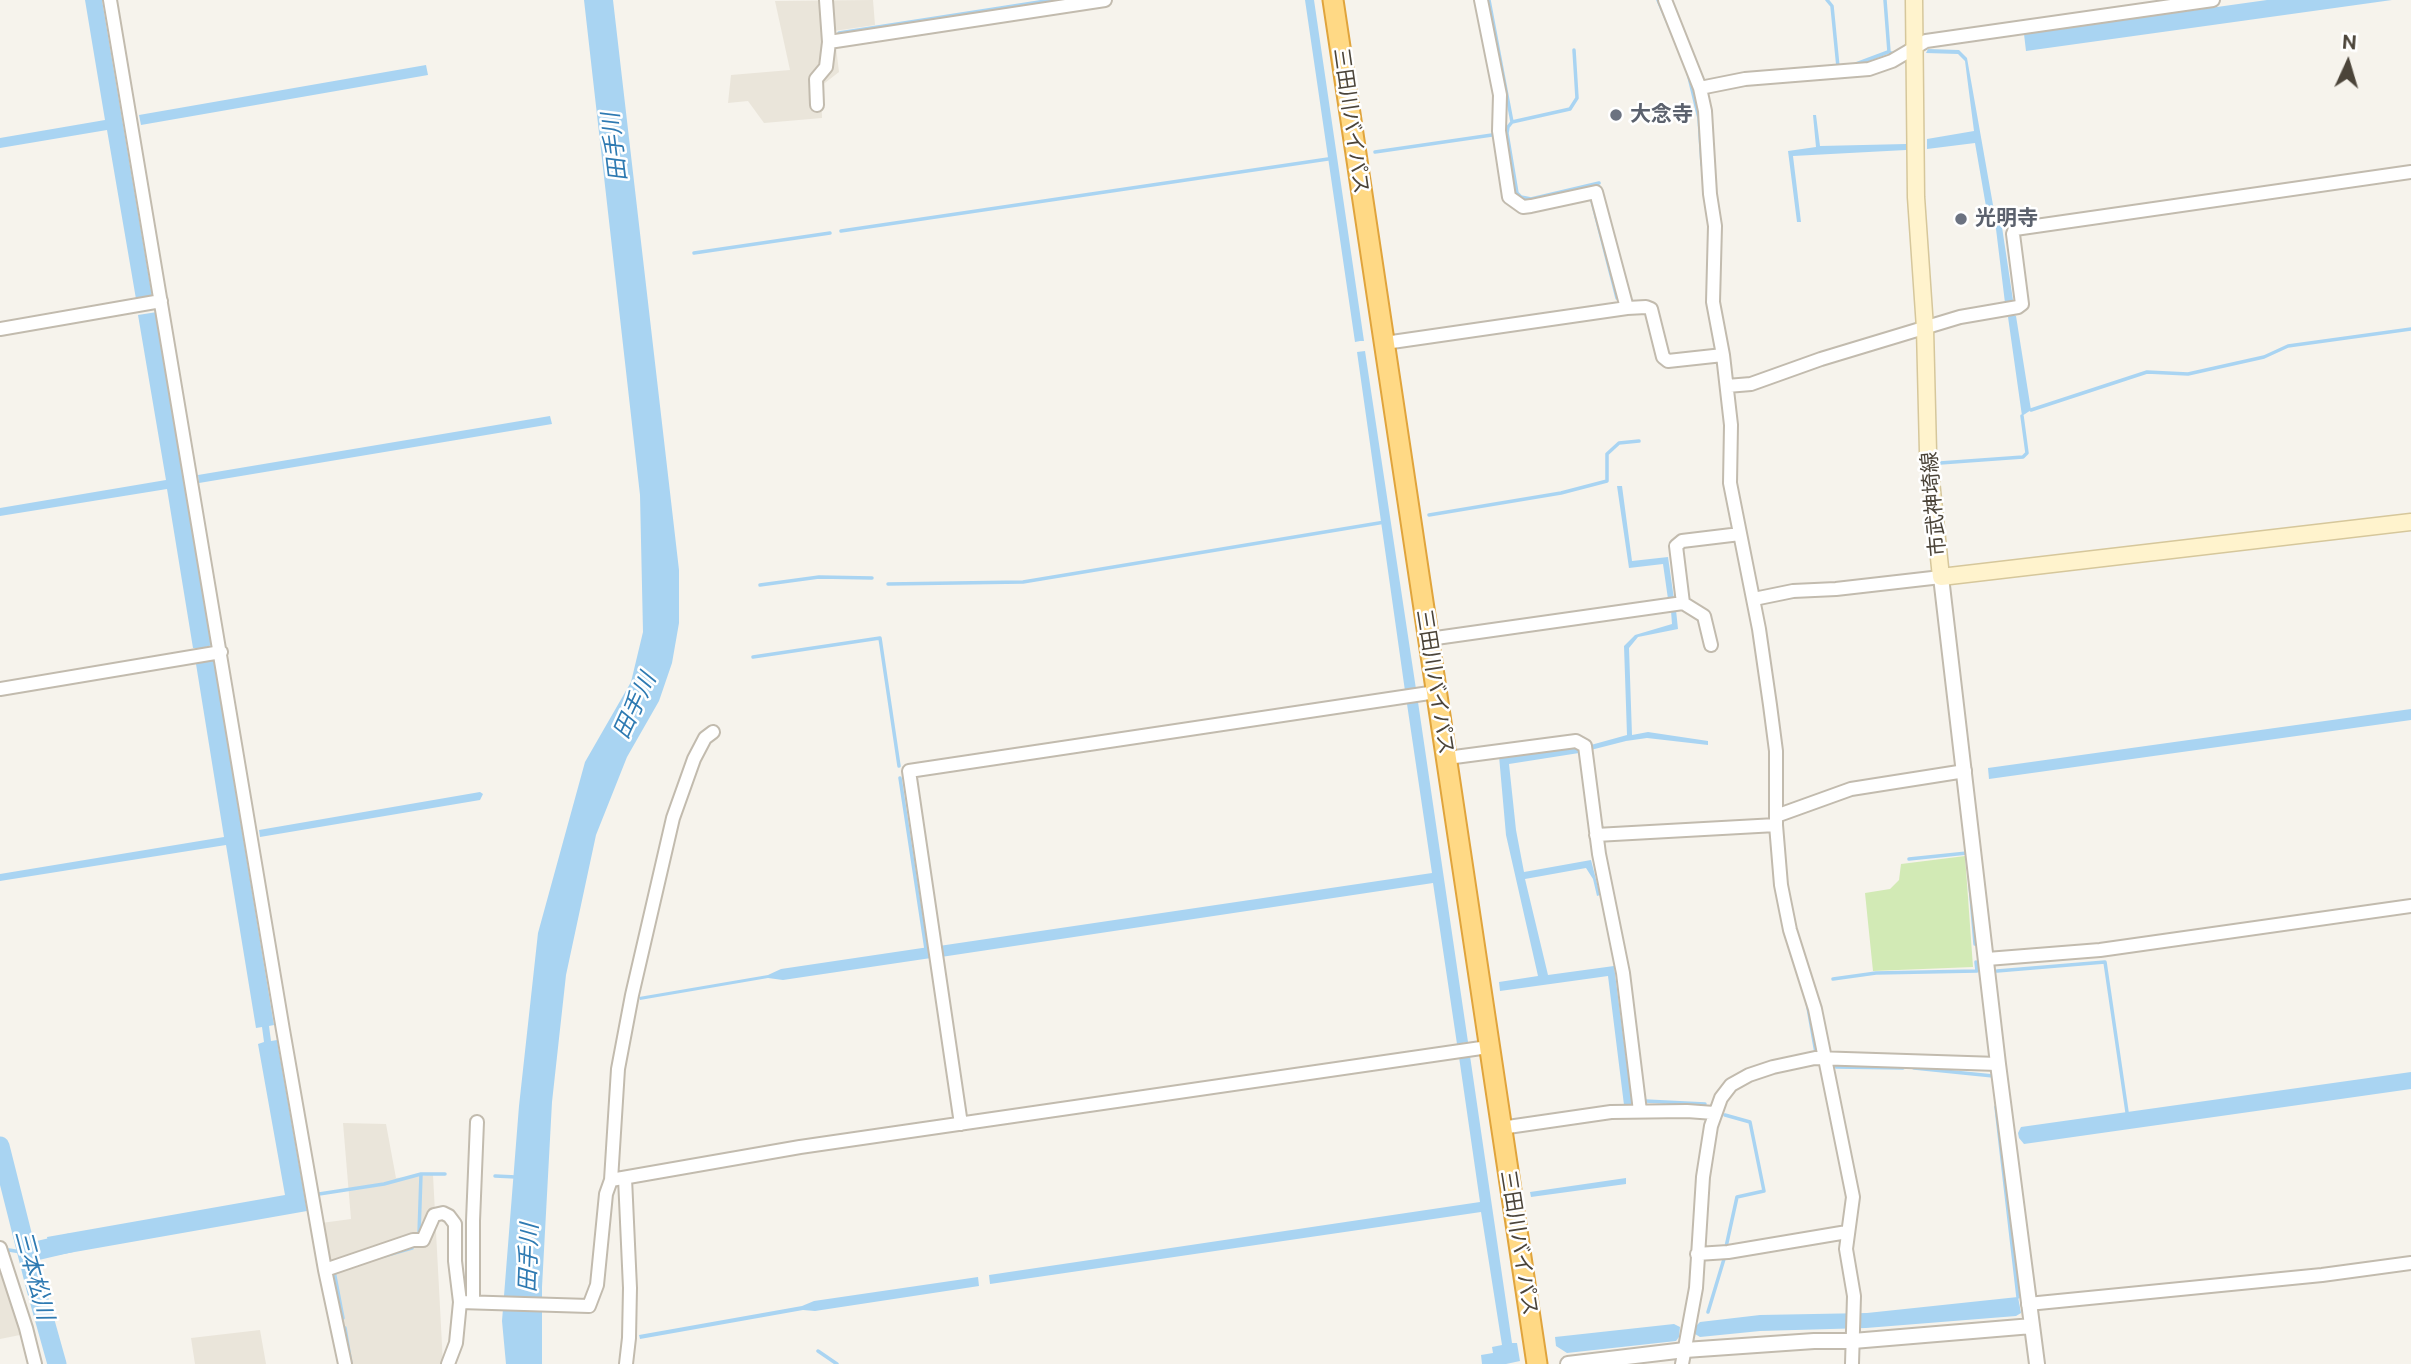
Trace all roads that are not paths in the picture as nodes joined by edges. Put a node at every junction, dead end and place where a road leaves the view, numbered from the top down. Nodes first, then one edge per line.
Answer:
1 (110, 0) edge
2 (826, 0) edge
3 (1105, 0) edge
4 (1333, 0) edge
5 (1481, 0) edge
6 (1665, 0) edge
7 (1914, 0) edge
8 (2213, 0) edge
9 (829, 41) junction
10 (1916, 47) junction
11 (1700, 89) junction
12 (817, 106) dead end
13 (2411, 172) edge
14 (161, 301) junction
15 (1627, 307) junction
16 (1925, 328) junction
17 (0, 329) edge
18 (1385, 342) junction
19 (1718, 355) junction
20 (1727, 386) junction
21 (2411, 522) edge
22 (1735, 535) junction
23 (1941, 577) junction
24 (1754, 599) junction
25 (1683, 603) junction
26 (1429, 639) junction
27 (1711, 645) dead end
28 (210, 654) junction
29 (0, 689) edge
30 (1436, 692) junction
31 (713, 732) dead end
32 (1447, 758) junction
33 (1965, 771) junction
34 (1773, 822) junction
35 (1596, 835) junction
36 (2411, 906) edge
37 (1987, 959) junction
38 (1488, 1047) junction
39 (1824, 1058) junction
40 (1998, 1064) junction
41 (1640, 1111) junction
42 (1714, 1113) junction
43 (477, 1122) dead end
44 (961, 1124) junction
45 (1501, 1128) junction
46 (618, 1179) junction
47 (1847, 1232) junction
48 (0, 1248) edge
49 (1697, 1254) junction
50 (2411, 1263) edge
51 (325, 1270) junction
52 (471, 1302) junction
53 (2028, 1304) junction
54 (2032, 1326) junction
55 (1853, 1337) junction
56 (1684, 1357) edge
57 (35, 1364) edge
58 (345, 1364) edge
59 (448, 1364) edge
60 (626, 1364) edge
61 (1537, 1364) edge
62 (1568, 1364) edge
63 (1852, 1364) edge
64 (2037, 1364) edge

1 - 14 street
2 - 9 street
3 - 9 street
4 - 18 highway, 三田川バイパス
5 - 15 street
6 - 11 street
7 - 10 main road, 市武神埼線
8 - 10 street
9 - 12 street
10 - 11 street
10 - 16 main road, 市武神埼線
11 - 19 street
13 - 16 street
14 - 17 street
14 - 28 street
15 - 18 street
15 - 19 street
16 - 20 street
16 - 23 main road, 市武神埼線
18 - 26 highway, 三田川バイパス
19 - 20 street
20 - 22 street
21 - 23 main road, 市武神埼線
22 - 24 street
22 - 25 street
23 - 24 street
23 - 33 street
24 - 34 street
25 - 26 street
25 - 27 street
26 - 30 highway, 三田川バイパス
28 - 29 street
28 - 51 street
30 - 32 highway, 三田川バイパス
30 - 44 street
31 - 46 street
32 - 35 street
32 - 38 highway, 三田川バイパス
33 - 34 street
33 - 37 street
34 - 35 street
34 - 39 street
35 - 41 street
36 - 37 street
37 - 40 street
38 - 44 street
38 - 45 highway, 三田川バイパス
39 - 40 street
39 - 42 street
39 - 47 street
40 - 53 street
41 - 42 street
41 - 45 street
42 - 49 street
43 - 52 street
44 - 46 street
45 - 61 highway, 三田川バイパス
46 - 52 street
46 - 60 street
47 - 49 street
47 - 55 street
48 - 57 street
49 - 56 street
50 - 53 street
51 - 52 street
51 - 58 street
52 - 59 street
53 - 54 street
54 - 55 street
54 - 64 street
55 - 56 street
55 - 63 street
56 - 62 street

